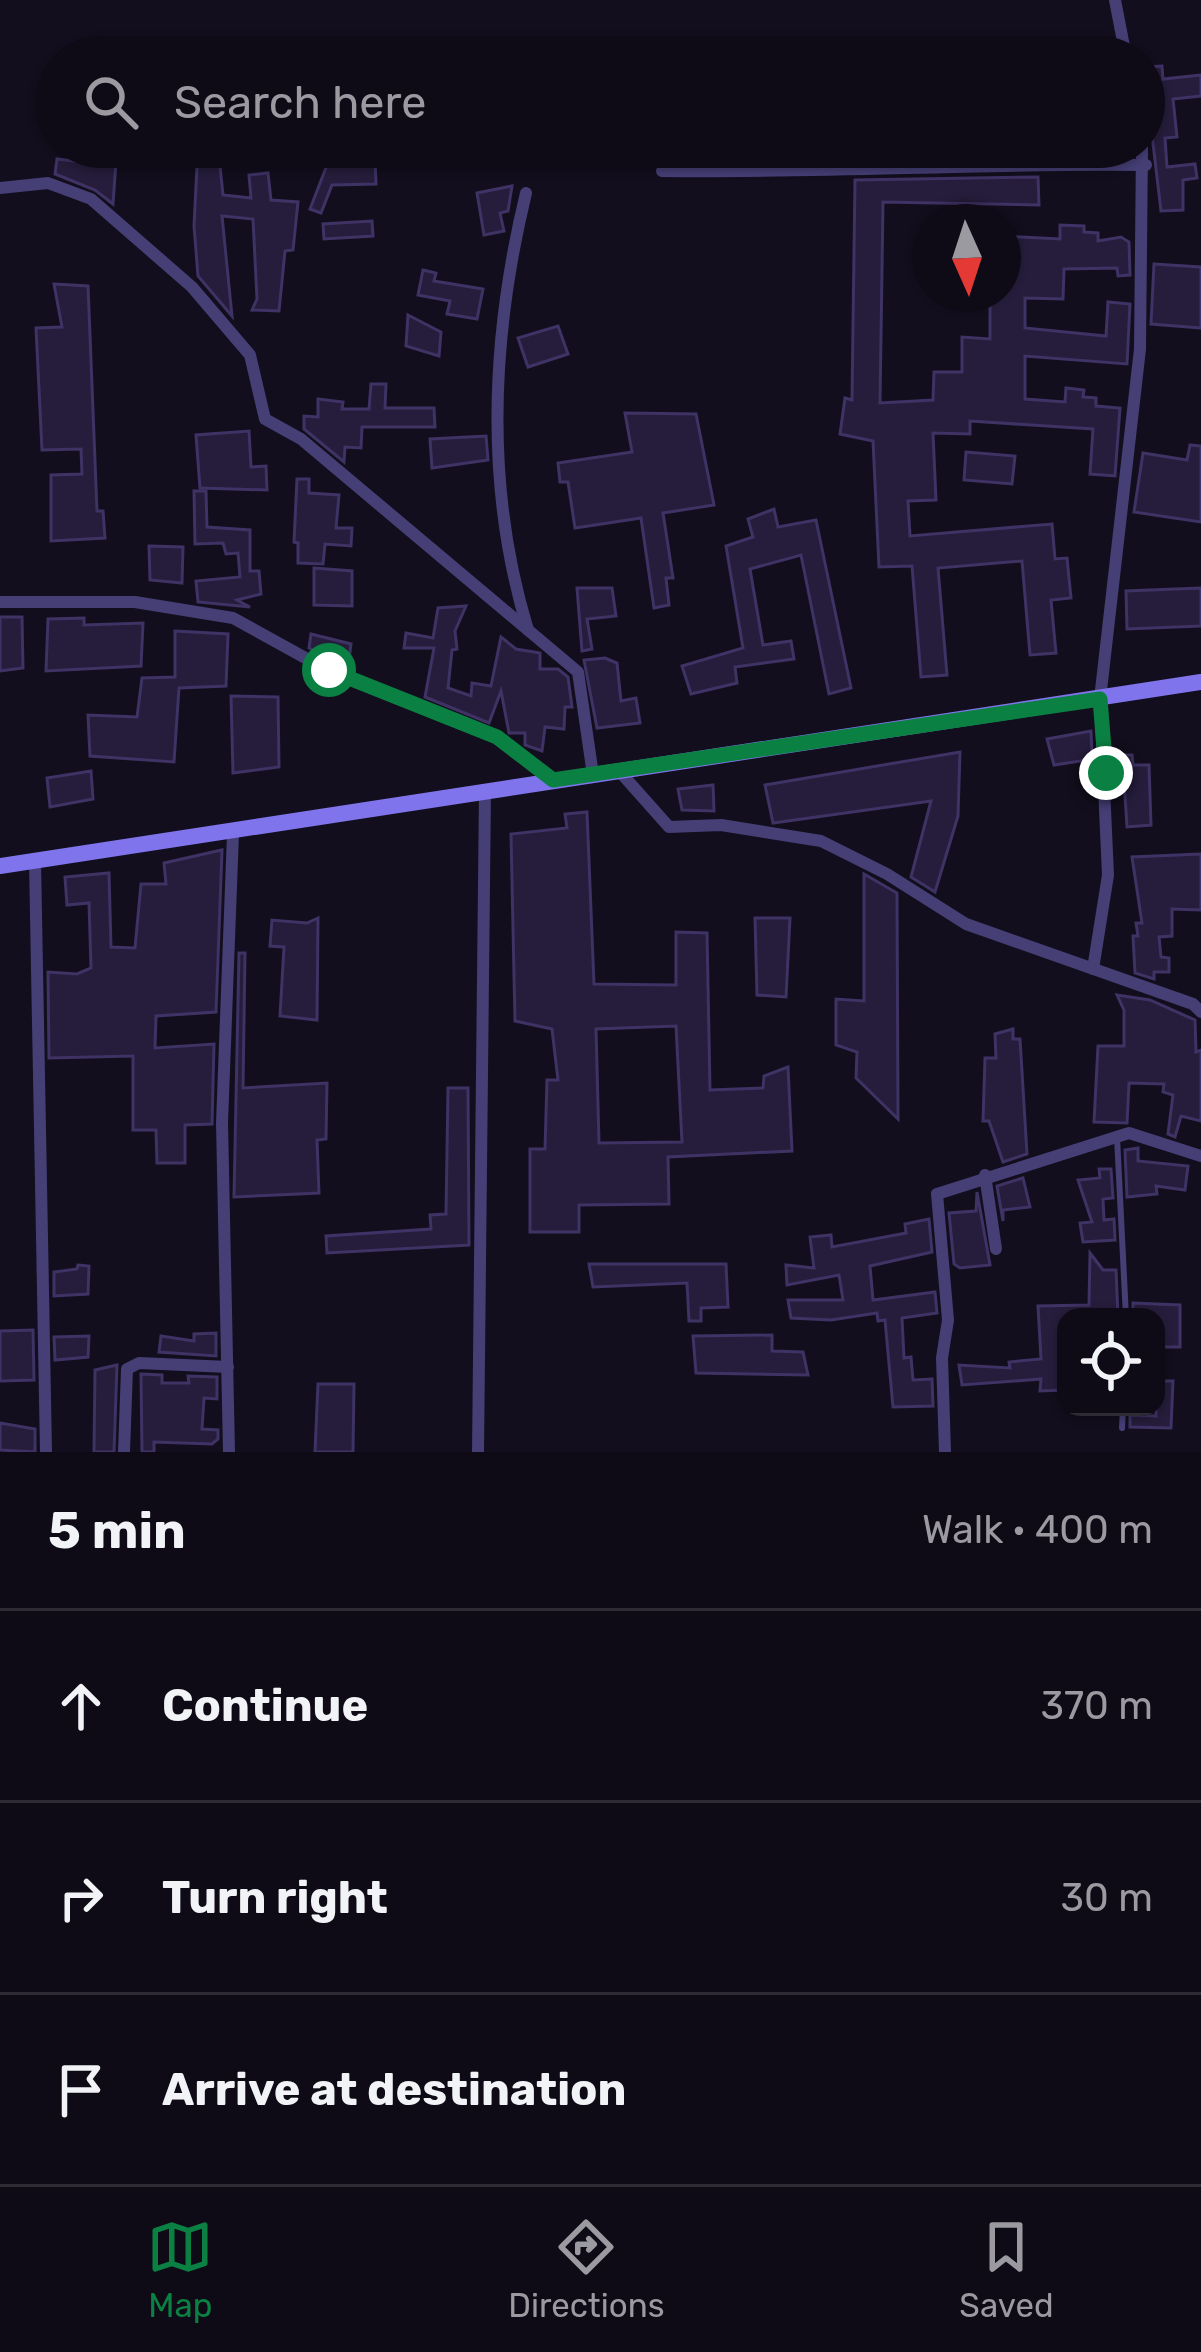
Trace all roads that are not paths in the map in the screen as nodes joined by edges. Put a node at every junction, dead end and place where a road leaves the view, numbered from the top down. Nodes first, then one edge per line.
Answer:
1 (1115, 0) edge
2 (1122, 36) edge
3 (904, 168) edge
4 (1145, 168) edge
5 (662, 171) dead end
6 (0, 188) edge
7 (526, 193) dead end
8 (0, 602) edge
9 (529, 631) junction
10 (1201, 682) edge
11 (1100, 699) junction
12 (621, 773) junction
13 (593, 775) junction
14 (553, 780) junction
15 (485, 790) junction
16 (233, 834) junction
17 (34, 861) junction
18 (0, 866) edge
19 (1093, 969) junction
20 (1201, 1012) edge
21 (1117, 1137) junction
22 (1201, 1156) edge
23 (986, 1175) junction
24 (996, 1249) dead end
25 (1126, 1308) edge
26 (228, 1367) junction
27 (1123, 1416) edge
28 (1122, 1428) dead end
29 (46, 1452) edge
30 (124, 1452) edge
31 (229, 1452) edge
32 (478, 1452) edge
33 (945, 1452) edge

1 - 2 street
3 - 5 street
4 - 11 street
6 - 9 street
7 - 9 street
8 - 14 street
9 - 13 street
10 - 11 main road
11 - 12 main road
11 - 19 street
12 - 13 main road
12 - 19 street
13 - 14 main road
14 - 15 main road
15 - 16 main road
15 - 32 street
16 - 17 main road
16 - 26 street
17 - 18 main road
17 - 29 street
19 - 20 street
21 - 22 street
21 - 23 street
21 - 25 lane
23 - 24 street
23 - 33 street
26 - 30 street
26 - 31 street
27 - 28 lane

